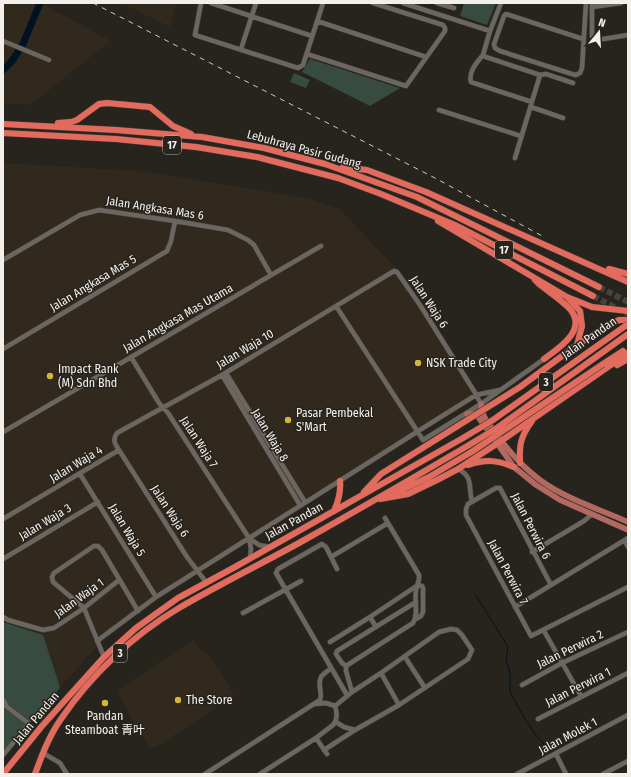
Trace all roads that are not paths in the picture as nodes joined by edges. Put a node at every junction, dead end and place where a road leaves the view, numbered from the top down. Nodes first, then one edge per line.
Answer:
1 (201, 3) edge
2 (211, 3) edge
3 (256, 3) edge
4 (323, 3) edge
5 (373, 3) edge
6 (403, 3) edge
7 (437, 3) edge
8 (501, 3) edge
9 (586, 3) edge
10 (621, 3) edge
11 (592, 5) edge
12 (454, 8) dead end
13 (252, 16) junction
14 (317, 21) junction
15 (490, 31) junction
16 (628, 35) edge
17 (312, 36) junction
18 (583, 39) junction
19 (3, 41) edge
20 (241, 49) junction
21 (306, 54) junction
22 (483, 55) junction
23 (426, 56) junction
24 (49, 60) dead end
25 (540, 75) junction
26 (573, 83) dead end
27 (531, 104) junction
28 (439, 110) dead end
29 (563, 118) dead end
30 (3, 124) edge
31 (23, 125) junction
32 (3, 133) edge
33 (521, 136) junction
34 (202, 137) junction
35 (515, 158) dead end
36 (325, 164) junction
37 (414, 208) junction
38 (175, 221) junction
39 (544, 244) junction
40 (321, 246) dead end
41 (3, 260) edge
42 (628, 274) edge
43 (271, 275) junction
44 (532, 276) junction
45 (628, 282) edge
46 (599, 287) tunnel mouth
47 (592, 296) tunnel mouth
48 (567, 297) junction
49 (336, 306) junction
50 (628, 311) edge
51 (628, 320) edge
52 (628, 324) edge
53 (628, 334) edge
54 (577, 345) junction
55 (628, 348) edge
56 (3, 349) edge
57 (628, 353) edge
58 (132, 357) junction
59 (544, 359) joint
60 (628, 360) edge
61 (603, 371) junction
62 (224, 374) junction
63 (500, 390) junction
64 (484, 394) junction
65 (476, 395) junction
66 (483, 403) junction
67 (163, 407) junction
68 (466, 414) junction
69 (535, 417) junction
70 (3, 432) edge
71 (417, 432) junction
72 (499, 442) junction
73 (119, 450) junction
74 (520, 463) junction
75 (514, 467) junction
76 (459, 468) junction
77 (80, 474) junction
78 (340, 481) junction
79 (359, 497) junction
80 (375, 500) junction
81 (98, 502) junction
82 (470, 503) junction
83 (302, 504) junction
84 (334, 511) junction
85 (592, 514) junction
86 (385, 518) dead end
87 (3, 519) edge
88 (628, 522) edge
89 (388, 523) junction
90 (628, 530) edge
91 (249, 538) junction
92 (626, 540) edge
93 (270, 547) junction
94 (628, 547) edge
95 (532, 552) junction
96 (331, 557) junction
97 (250, 558) junction
98 (3, 559) edge
99 (337, 569) dead end
100 (198, 572) junction
101 (119, 580) junction
102 (301, 581) dead end
103 (206, 582) junction
104 (418, 585) junction
105 (551, 585) junction
106 (628, 587) edge
107 (286, 590) junction
108 (156, 597) junction
109 (416, 602) junction
110 (515, 606) junction
111 (84, 608) junction
112 (138, 611) junction
113 (243, 613) dead end
114 (3, 617) edge
115 (370, 617) junction
116 (416, 618) junction
117 (376, 627) junction
118 (544, 631) junction
119 (628, 632) edge
120 (97, 641) junction
121 (330, 642) dead end
122 (104, 657) junction
123 (405, 657) junction
124 (562, 663) junction
125 (346, 666) junction
126 (331, 668) junction
127 (381, 673) junction
128 (628, 673) edge
129 (522, 685) dead end
130 (424, 688) junction
131 (352, 692) junction
132 (347, 695) junction
133 (581, 696) junction
134 (3, 700) edge
135 (315, 704) junction
136 (399, 705) junction
137 (334, 706) junction
138 (628, 715) edge
139 (538, 719) dead end
140 (336, 722) junction
141 (355, 730) junction
142 (316, 738) junction
143 (22, 752) junction
144 (43, 753) junction
145 (556, 754) junction
146 (3, 755) edge
147 (628, 761) edge
148 (35, 772) edge
149 (3, 774) edge
150 (10, 774) edge
151 (67, 774) edge
152 (206, 774) edge
153 (260, 774) edge
154 (517, 774) edge
155 (566, 774) edge
156 (603, 774) edge

1 - 20 street
2 - 13 street
3 - 13 street
4 - 14 street
5 - 23 street
6 - 15 street
7 - 12 street
8 - 15 street
9 - 18 street
10 - 11 street
11 - 16 street
13 - 17 street
13 - 20 street
14 - 17 street
14 - 23 street
15 - 22 street
17 - 21 street
18 - 18 street
19 - 24 street
20 - 21 street
21 - 23 street
22 - 25 street
22 - 27 street
25 - 26 street
25 - 27 street
27 - 29 street
27 - 33 street
28 - 33 street
30 - 31 highway, Lebuhraya Pasir Gudang / 17
31 - 34 highway, Lebuhraya Pasir Gudang / 17
31 - 34 highway
32 - 37 highway, Lebuhraya Pasir Gudang / 17
33 - 35 street
34 - 36 highway, Lebuhraya Pasir Gudang / 17
36 - 39 highway
36 - 46 highway, Lebuhraya Pasir Gudang / 17
37 - 44 highway
37 - 47 highway, Lebuhraya Pasir Gudang / 17
38 - 41 street, Jalan Angkasa Mas 6
38 - 43 street, Jalan Angkasa Mas 6
38 - 56 street, Jalan Angkasa Mas 5
39 - 42 highway
39 - 45 highway
40 - 43 street, Jalan Angkasa Mas Utama
43 - 58 street, Jalan Angkasa Mas Utama
44 - 48 highway
44 - 59 highway
48 - 50 highway
48 - 54 highway
49 - 62 street, Jalan Waja 10
49 - 65 street, Jalan Waja 6
49 - 71 street
51 - 54 highway
52 - 79 highway, Jalan Pandan / 3, bridge
53 - 80 highway, Jalan Pandan / 3, bridge
54 - 79 highway, bridge
55 - 80 highway, bridge
57 - 61 highway
58 - 67 street, Jalan Waja 7
58 - 70 street, Jalan Angkasa Mas Utama
59 - 63 street
60 - 61 highway
61 - 69 highway
62 - 67 street, Jalan Waja 10
62 - 83 street, Jalan Waja 8
63 - 64 street
63 - 66 street
64 - 65 street
64 - 66 street
65 - 66 street, Jalan Waja 6
65 - 71 street
66 - 68 street
66 - 72 main road
67 - 73 street, Jalan Waja 4
67 - 91 street, Jalan Waja 7
68 - 71 street
68 - 72 main road
69 - 72 highway
69 - 74 highway
71 - 78 street
72 - 74 main road
72 - 75 main road
72 - 76 highway
73 - 77 street, Jalan Waja 4
73 - 100 street, Jalan Waja 6
74 - 88 main road
75 - 76 highway
75 - 85 main road
76 - 80 highway
76 - 82 street, Jalan Perwira 7
77 - 81 street, Jalan Waja 5
77 - 87 street, Jalan Waja 4
78 - 83 street
78 - 84 highway
79 - 84 highway, Jalan Pandan / 3
80 - 144 highway, Jalan Pandan / 3
81 - 98 street, Jalan Waja 3
81 - 108 street, Jalan Waja 5
82 - 95 street, Jalan Perwira 6
82 - 110 street, Jalan Perwira 7
83 - 91 street
84 - 93 highway, Jalan Pandan / 3
85 - 90 main road
85 - 95 street
86 - 89 street
89 - 96 street
89 - 104 street
91 - 93 street
91 - 97 street, Jalan Waja 7
91 - 100 street
92 - 94 street
92 - 105 street
93 - 97 highway, Jalan Pandan / 3
95 - 105 street, Jalan Perwira 6
96 - 99 street
96 - 107 street
97 - 103 highway, Jalan Pandan / 3
100 - 103 street, Jalan Waja 6
100 - 108 street
101 - 111 street, Jalan Waja 1
101 - 111 street
101 - 112 street
102 - 107 street
103 - 122 highway, Jalan Pandan / 3
104 - 109 street
104 - 115 street
104 - 116 street
105 - 110 street
106 - 118 street
107 - 113 street
107 - 126 street
108 - 112 street
109 - 116 street
109 - 117 street
110 - 118 street, Jalan Perwira 7
111 - 114 street, Jalan Waja 1
111 - 120 street
112 - 120 street
115 - 117 street
115 - 121 street
116 - 125 street
117 - 125 street
118 - 124 street
119 - 124 street, Jalan Perwira 2
120 - 122 street
122 - 143 highway, Jalan Pandan / 3
123 - 127 street
123 - 130 street
123 - 130 street
124 - 129 street, Jalan Perwira 2
124 - 133 street
125 - 131 street
126 - 132 street
126 - 135 street
127 - 131 street
127 - 136 street
128 - 133 street, Jalan Perwira 1
130 - 136 street
131 - 132 street
132 - 137 street
133 - 139 street, Jalan Perwira 1
134 - 146 street
135 - 137 street
135 - 152 street
136 - 141 street
137 - 140 street
138 - 145 street, Jalan Molek 1
140 - 141 street
140 - 142 street
141 - 142 street
142 - 153 street
143 - 149 highway, Jalan Pandan / 3
143 - 150 highway
144 - 148 highway, Jalan Pandan / 3
144 - 151 street
145 - 154 street, Jalan Molek 1
145 - 155 street
147 - 156 street

